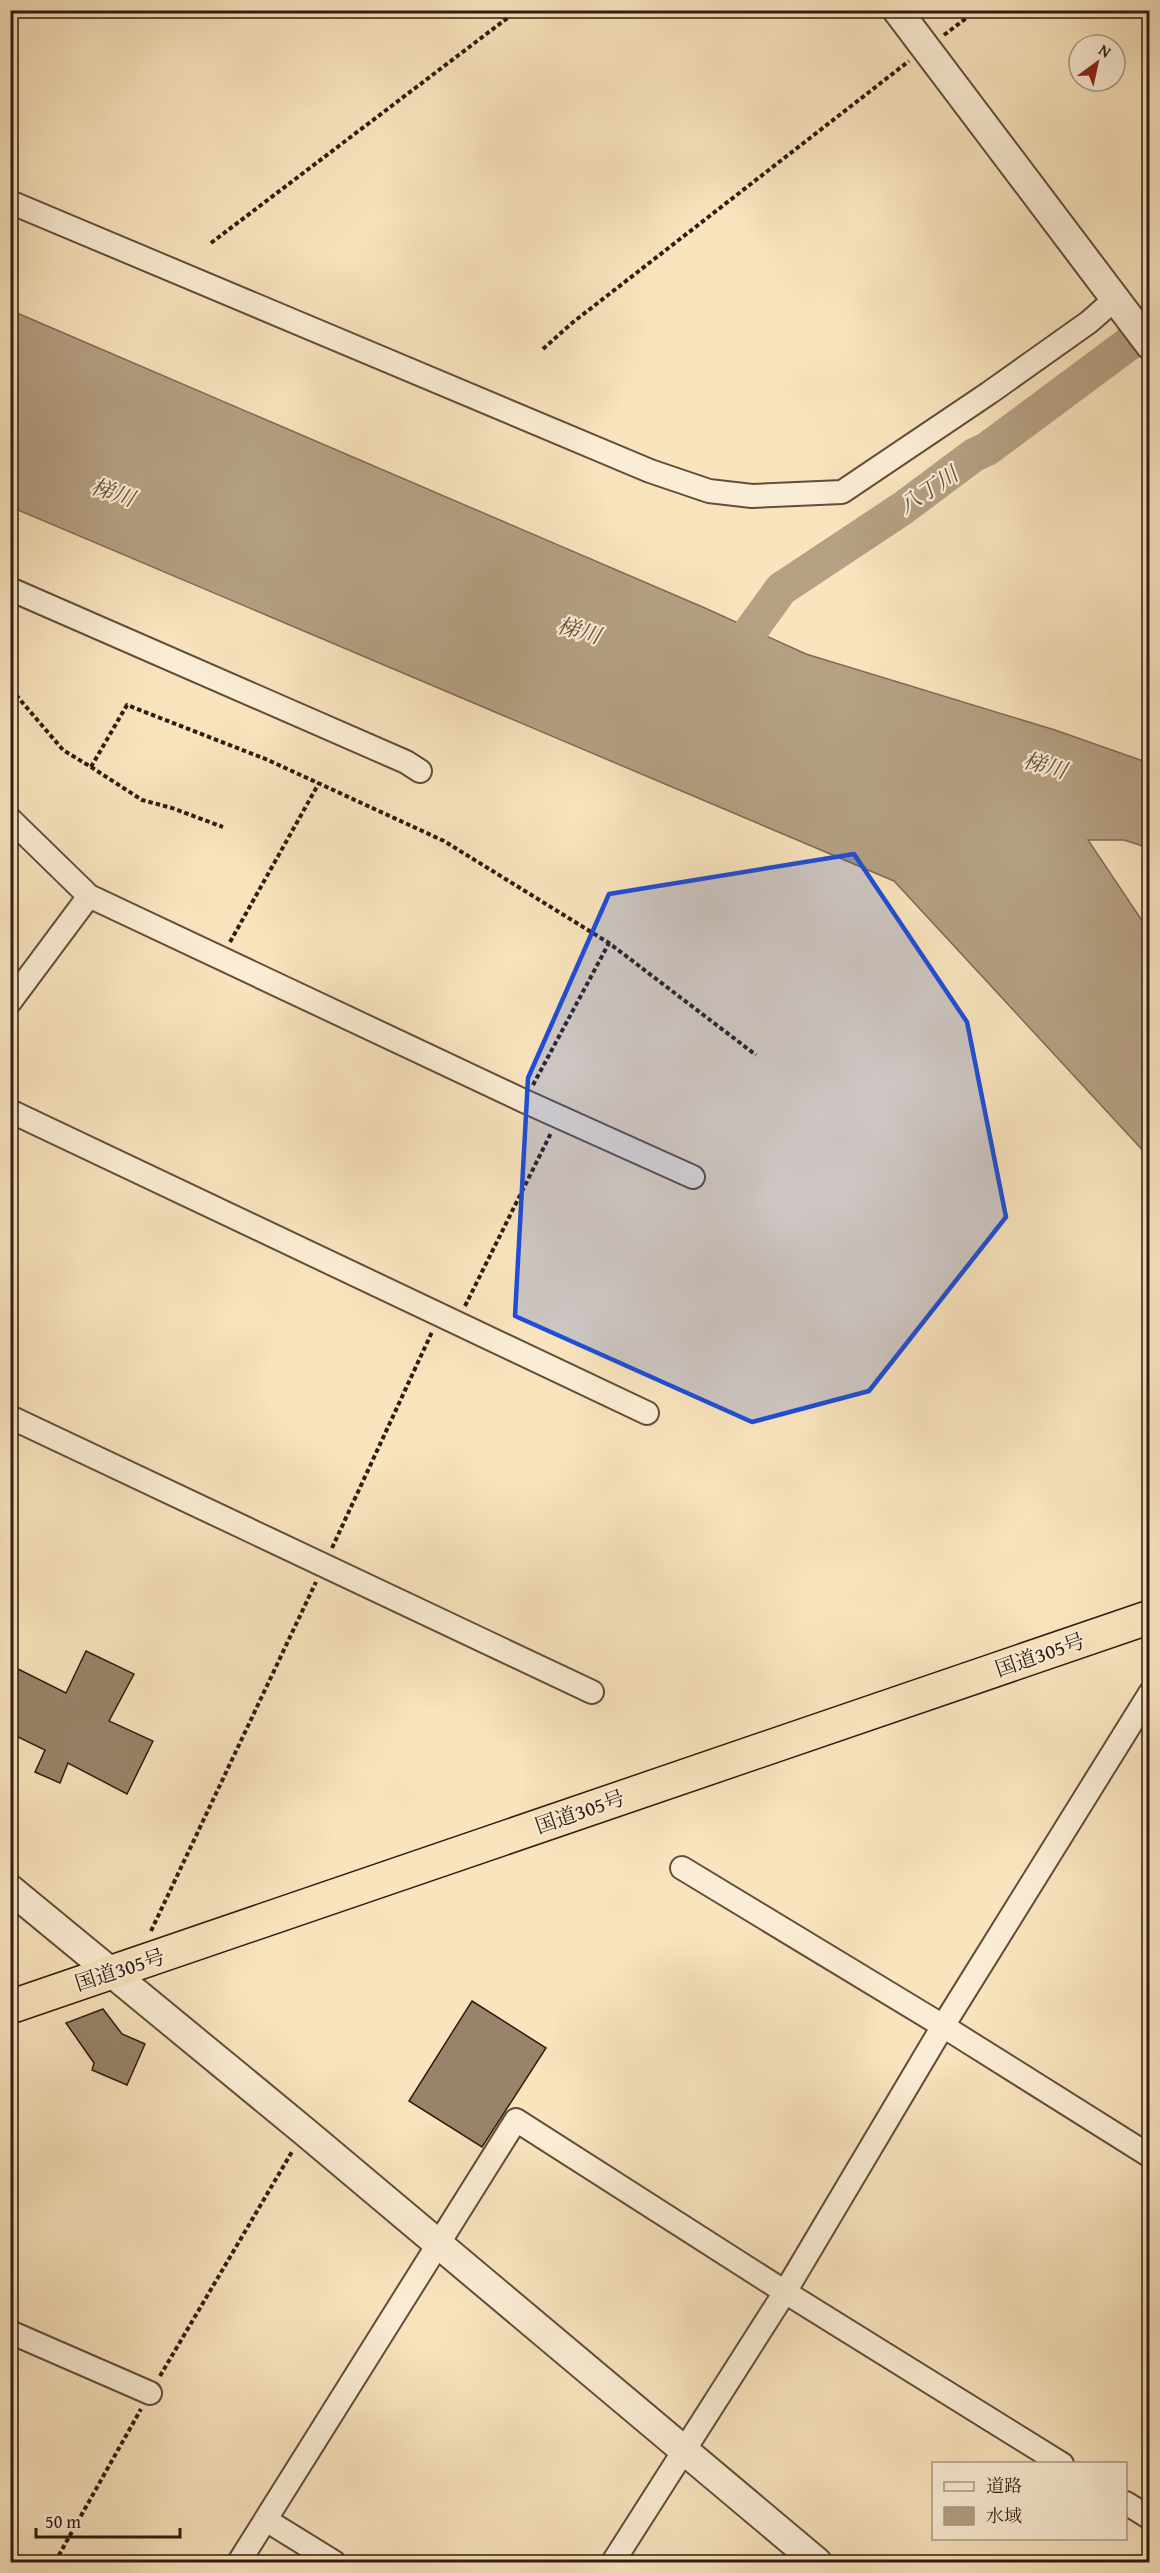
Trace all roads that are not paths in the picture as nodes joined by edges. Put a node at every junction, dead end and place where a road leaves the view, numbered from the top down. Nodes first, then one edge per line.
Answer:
1 (897, 10) edge
2 (10, 202) edge
3 (1117, 303) junction
4 (1149, 345) edge
5 (10, 589) edge
6 (420, 771) dead end
7 (10, 819) edge
8 (89, 896) junction
9 (10, 1002) edge
10 (10, 1111) edge
11 (693, 1177) dead end
12 (647, 1413) dead end
13 (10, 1417) edge
14 (1149, 1617) edge
15 (592, 1692) dead end
16 (1149, 1693) edge
17 (682, 1868) dead end
18 (10, 1889) edge
19 (110, 1973) junction
20 (10, 2007) edge
21 (943, 2026) junction
22 (1149, 2156) edge
23 (437, 2243) junction
24 (785, 2292) junction
25 (10, 2332) edge
26 (150, 2393) road end
27 (684, 2451) junction
28 (1060, 2462) edge
29 (1127, 2504) edge
30 (1149, 2518) edge
31 (266, 2520) junction
32 (239, 2562) edge
33 (334, 2562) edge
34 (613, 2562) edge
35 (817, 2562) edge

1 - 3 street
2 - 3 street
3 - 4 street
5 - 6 street
7 - 8 street
8 - 9 street
8 - 11 street
10 - 12 street
13 - 15 street
14 - 19 highway, 国道305号
16 - 21 street
17 - 21 street
18 - 19 street
19 - 20 highway, 国道305号
19 - 23 street
21 - 22 street
21 - 24 street
23 - 24 street
23 - 27 street
23 - 31 street
24 - 27 street
24 - 28 street
25 - 26 street
27 - 34 street
27 - 35 street
29 - 30 street
31 - 32 street
31 - 33 street

